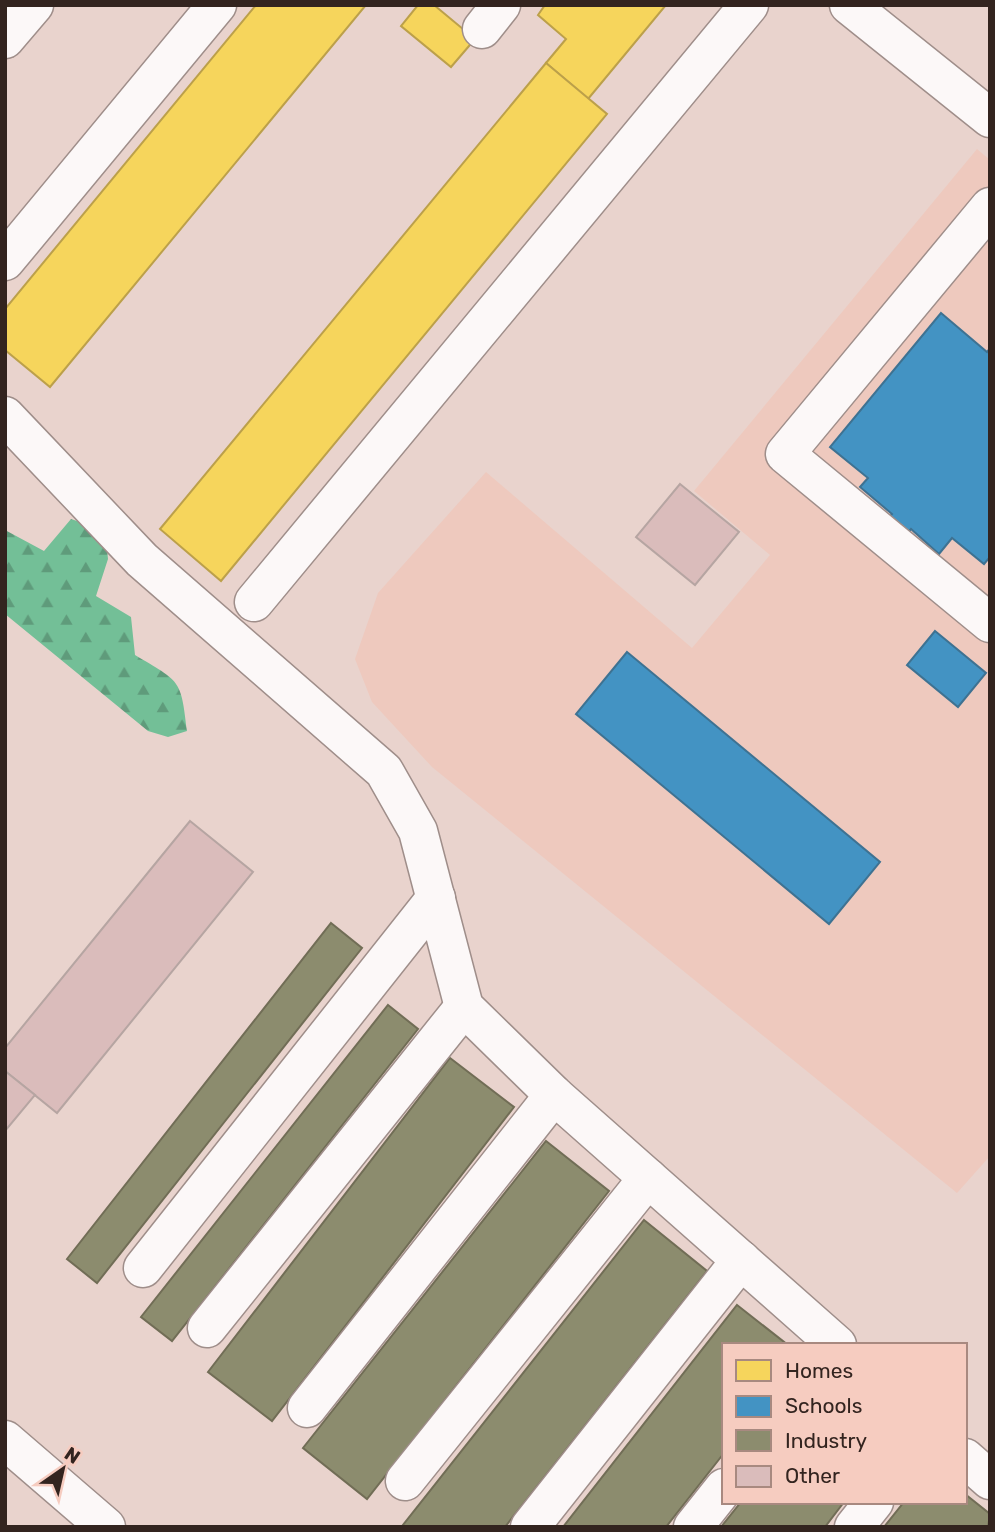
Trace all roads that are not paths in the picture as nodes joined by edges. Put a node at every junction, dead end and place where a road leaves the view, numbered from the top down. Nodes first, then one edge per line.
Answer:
1 (34, 5) edge
2 (217, 5) edge
3 (749, 5) edge
4 (849, 5) edge
5 (5, 39) edge
6 (990, 118) edge
7 (984, 225) edge
8 (5, 261) edge
9 (5, 416) edge
10 (254, 602) dead end
11 (990, 624) edge
12 (436, 898) junction
13 (464, 1006) junction
14 (554, 1094) junction
15 (649, 1178) junction
16 (741, 1260) junction
17 (143, 1268) dead end
18 (207, 1328) dead end
19 (835, 1343) edge
20 (307, 1408) dead end
21 (5, 1440) edge
22 (967, 1460) edge
23 (990, 1480) edge
24 (405, 1481) dead end
25 (722, 1491) edge
26 (872, 1504) edge
27 (106, 1527) edge
28 (530, 1527) edge
29 (693, 1527) edge
30 (854, 1527) edge

1 - 5 street
2 - 8 street
3 - 10 street
4 - 6 street
7 - 11 street
9 - 12 street
12 - 13 street
12 - 17 street
13 - 14 street
13 - 18 street
14 - 15 street
14 - 20 street
15 - 16 street
15 - 24 street
16 - 19 street
16 - 28 street
21 - 27 street
22 - 23 street
25 - 29 street
26 - 30 street

